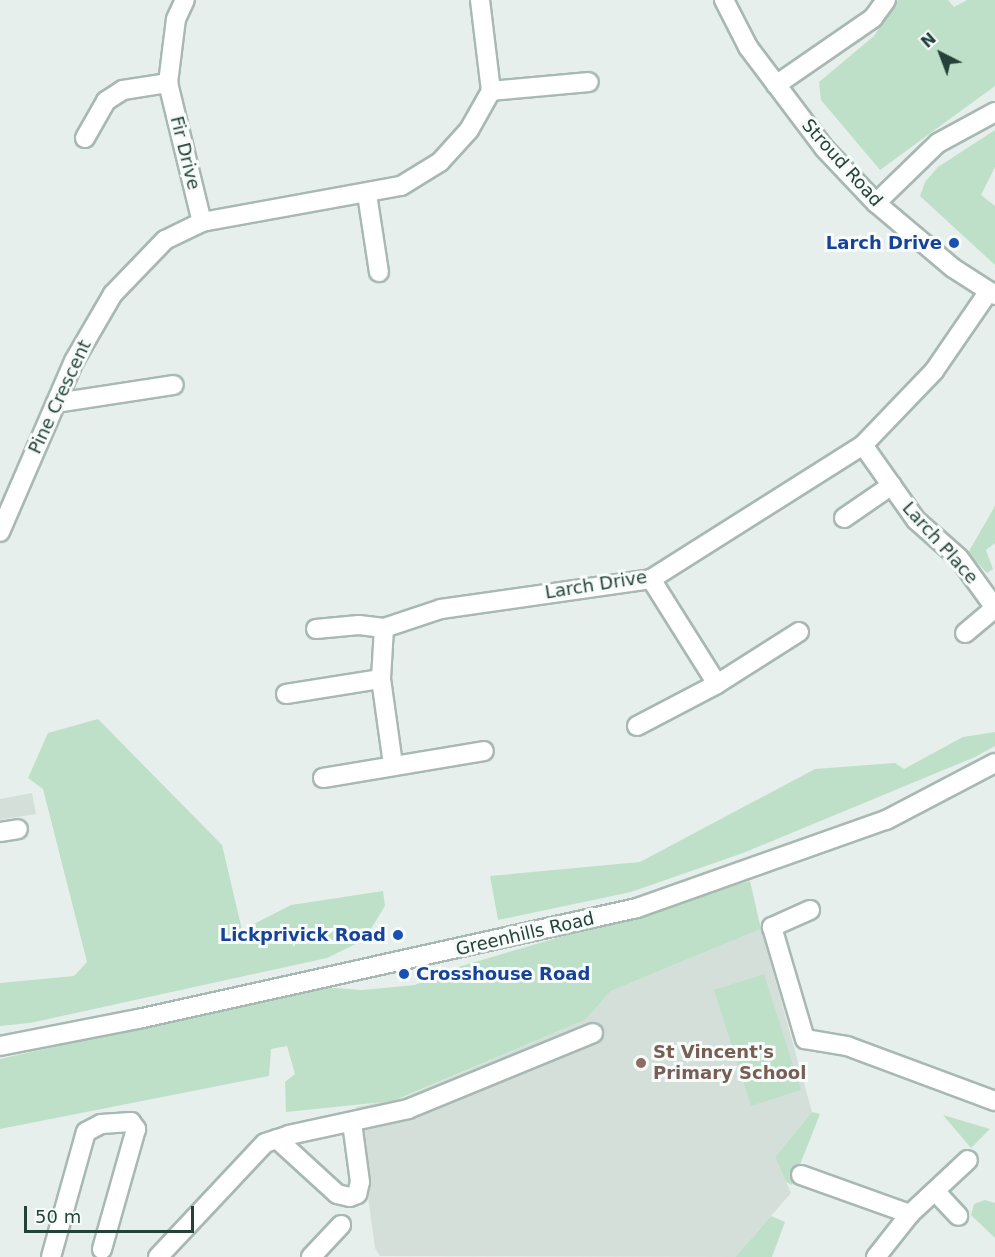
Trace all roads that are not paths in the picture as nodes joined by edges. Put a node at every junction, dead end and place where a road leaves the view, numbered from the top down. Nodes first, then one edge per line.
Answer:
1 (185, 0) edge
2 (480, 0) edge
3 (724, 0) edge
4 (886, 0) edge
5 (589, 82) dead end
6 (168, 83) junction
7 (776, 85) junction
8 (491, 91) junction
9 (995, 112) edge
10 (85, 138) dead end
11 (367, 194) junction
12 (876, 203) junction
13 (202, 222) junction
14 (379, 272) dead end
15 (992, 293) edge
16 (174, 385) dead end
17 (56, 403) junction
18 (864, 445) junction
19 (892, 486) junction
20 (844, 518) dead end
21 (0, 532) edge
22 (651, 579) junction
23 (988, 585) edge
24 (384, 628) junction
25 (316, 629) dead end
26 (799, 632) dead end
27 (965, 633) dead end
28 (381, 679) junction
29 (717, 684) junction
30 (286, 694) dead end
31 (638, 726) dead end
32 (484, 751) dead end
33 (995, 763) edge
34 (393, 764) junction
35 (323, 778) dead end
36 (810, 910) dead end
37 (593, 1033) dead end
38 (0, 1046) edge
39 (995, 1101) edge
40 (352, 1123) junction
41 (277, 1139) junction
42 (968, 1160) dead end
43 (801, 1175) dead end
44 (935, 1191) junction
45 (910, 1214) junction
46 (958, 1216) dead end
47 (341, 1225) dead end
48 (102, 1249) dead end
49 (51, 1257) edge
50 (158, 1257) edge
51 (311, 1257) edge
52 (876, 1257) edge

1 - 6 street, Fir Drive
2 - 8 street
3 - 7 street, Stroud Road
4 - 7 street
5 - 8 street
6 - 10 street
6 - 13 street, Fir Drive
7 - 12 street, Stroud Road
8 - 11 street, Pine Crescent
9 - 12 street
11 - 13 street, Pine Crescent
11 - 14 street
12 - 15 street, Stroud Road
13 - 17 street, Pine Crescent
15 - 18 street, Larch Drive
16 - 17 street
17 - 21 street, Pine Crescent
18 - 19 street, Larch Place
18 - 22 street, Larch Drive
19 - 20 street
19 - 23 street, Larch Place
22 - 24 street, Larch Drive
22 - 29 street
23 - 27 street, Larch Place
24 - 25 street, Larch Drive
24 - 28 street
26 - 29 street
28 - 30 street
28 - 34 street
29 - 31 street
32 - 34 street
33 - 38 street, Greenhills Road
34 - 35 street
36 - 39 street
37 - 40 street
40 - 41 street
40 - 41 street
41 - 50 street
42 - 44 street
43 - 45 street
44 - 45 street
44 - 46 street
45 - 52 street
47 - 51 street
48 - 49 street

